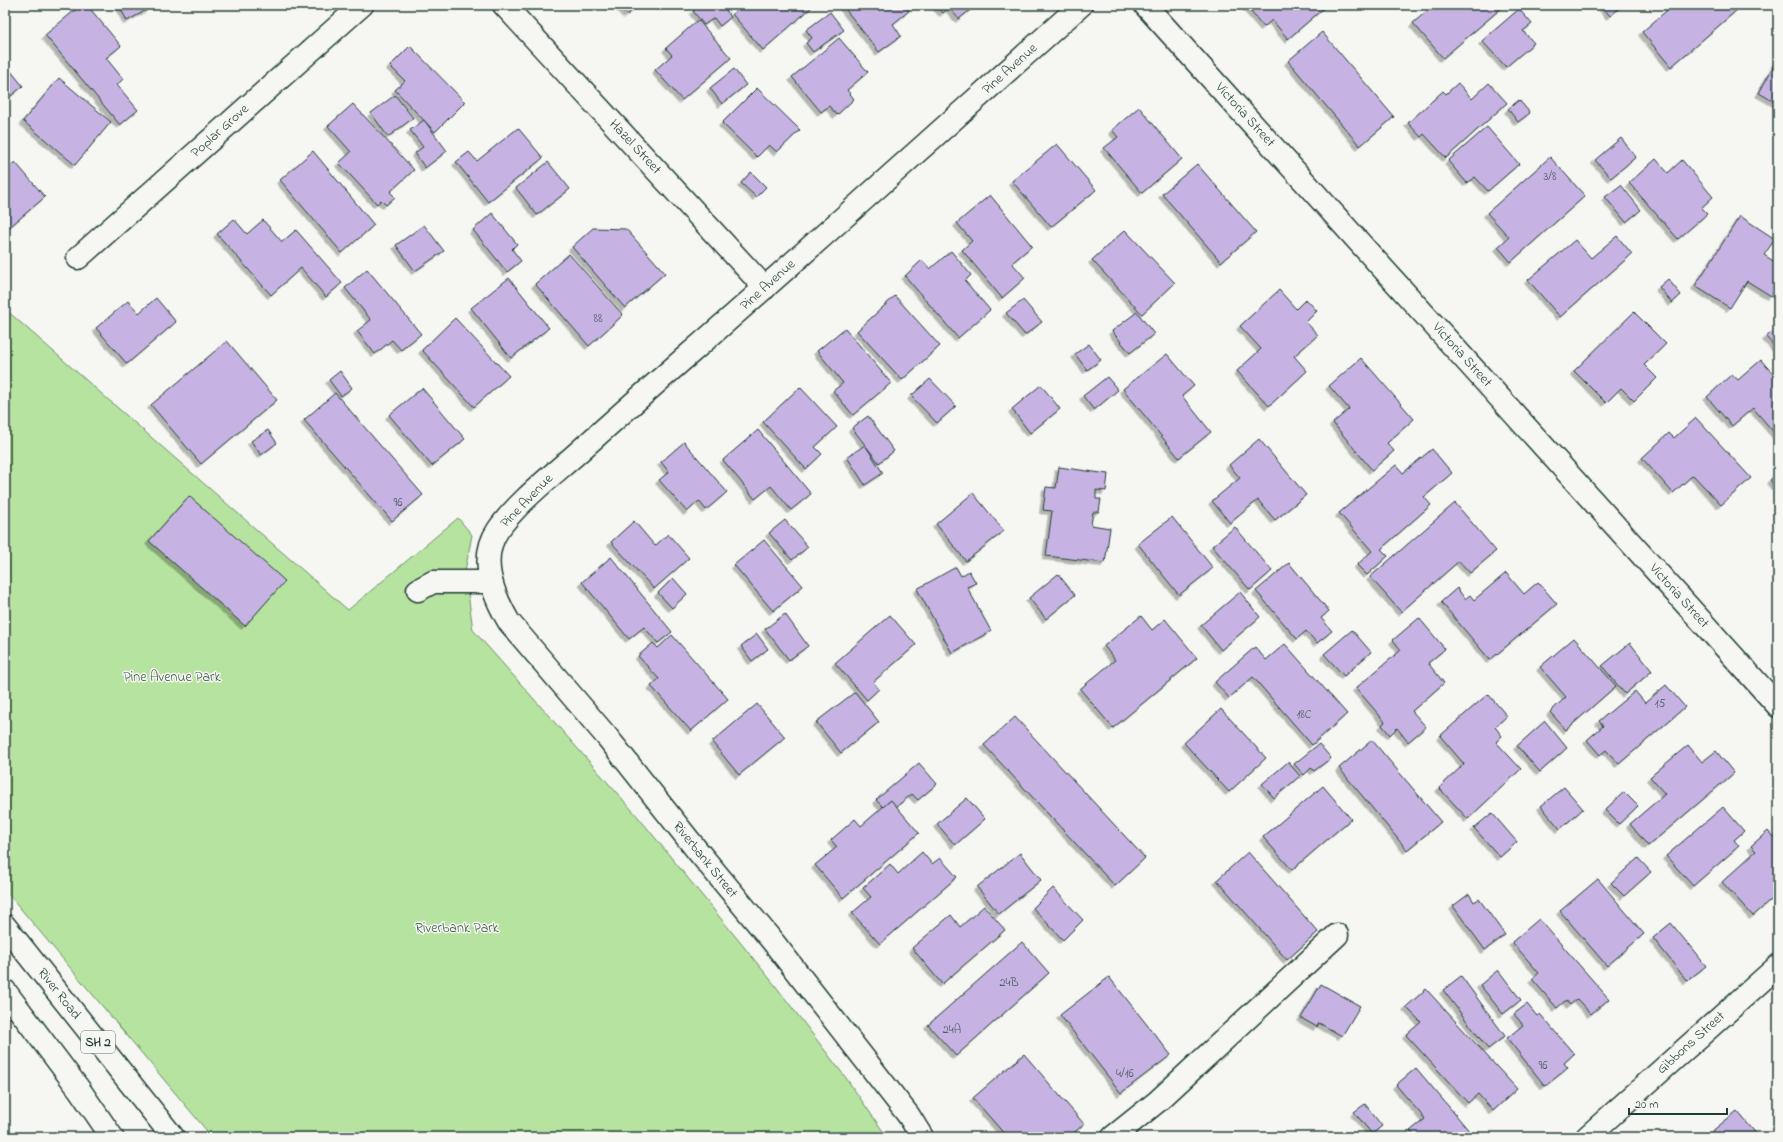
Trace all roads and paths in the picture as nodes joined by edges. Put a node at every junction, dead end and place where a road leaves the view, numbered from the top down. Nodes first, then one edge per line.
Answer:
1 (362, 5) edge
2 (504, 5) edge
3 (1081, 5) edge
4 (1145, 5) edge
5 (78, 258) dead end
6 (765, 288) junction
7 (492, 582) junction
8 (418, 590) dead end
9 (1778, 706) edge
10 (5, 926) edge
11 (1336, 936) dead end
12 (1778, 966) edge
13 (5, 991) edge
14 (78, 1089) junction
15 (112, 1137) edge
16 (118, 1137) edge
17 (173, 1137) edge
18 (922, 1137) edge
19 (1113, 1137) edge
20 (1587, 1137) edge

1 - 5 main road, Poplar Grove
2 - 6 main road, Hazel Street
3 - 6 main road, Pine Avenue
4 - 9 main road, Victoria Street
6 - 7 main road, Pine Avenue
7 - 8 main road
7 - 18 main road, Riverbank Street
10 - 17 main road, River Road / SH 2
11 - 19 main road
12 - 20 main road, Gibbons Street
13 - 14 main road
14 - 15 main road
14 - 16 main road

